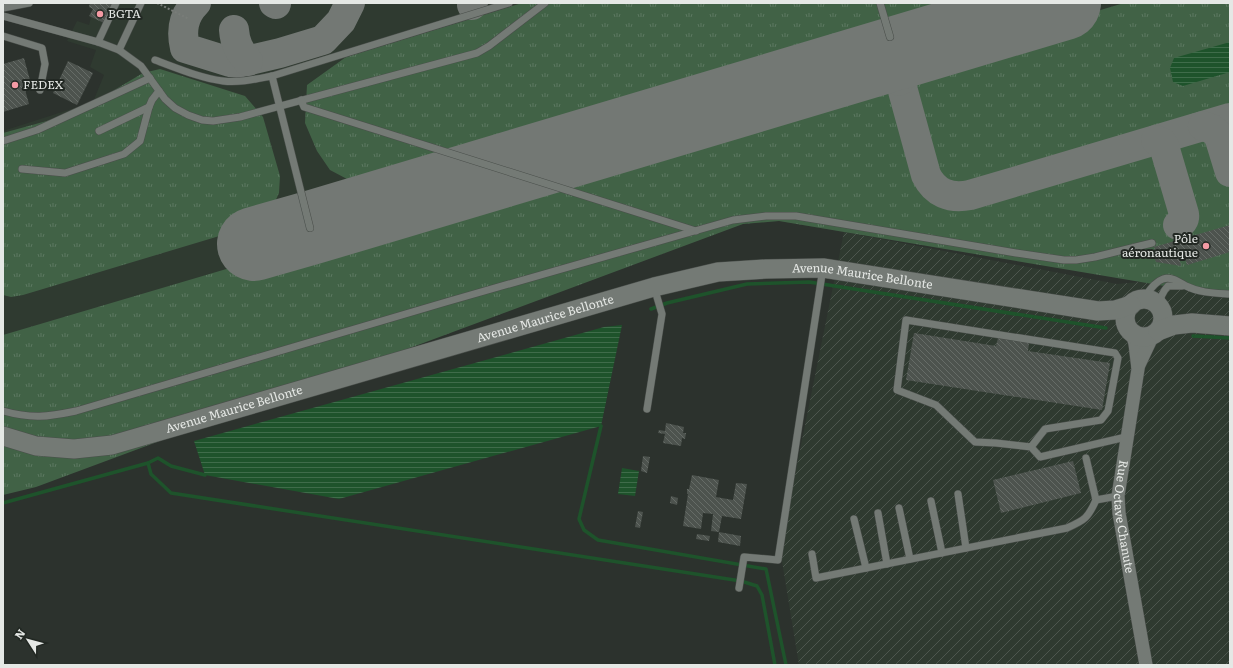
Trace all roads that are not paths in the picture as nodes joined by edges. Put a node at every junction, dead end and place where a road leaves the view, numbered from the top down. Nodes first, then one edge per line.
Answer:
1 (29, 3) edge
2 (116, 3) edge
3 (141, 3) edge
4 (506, 3) edge
5 (545, 3) edge
6 (880, 3) edge
7 (3, 8) edge
8 (3, 16) edge
9 (3, 36) edge
10 (890, 37) dead end
11 (98, 42) junction
12 (118, 50) junction
13 (155, 60) dead end
14 (272, 76) junction
15 (150, 78) junction
16 (40, 90) dead end
17 (159, 91) junction
18 (301, 100) junction
19 (280, 106) junction
20 (149, 107) junction
21 (99, 131) dead end
22 (3, 141) edge
23 (22, 169) dead end
24 (310, 228) dead end
25 (696, 231) junction
26 (1152, 243) dead end
27 (823, 272) junction
28 (1189, 287) junction
29 (656, 293) junction
30 (1230, 294) edge
31 (1149, 305) junction
32 (1098, 311) junction
33 (1192, 323) junction
34 (1230, 326) edge
35 (1129, 329) junction
36 (1156, 333) junction
37 (1138, 368) junction
38 (647, 409) dead end
39 (3, 411) edge
40 (3, 436) edge
41 (1126, 437) junction
42 (1032, 447) junction
43 (1086, 458) dead end
44 (958, 494) dead end
45 (1118, 496) junction
46 (1096, 500) junction
47 (931, 501) dead end
48 (900, 508) dead end
49 (878, 513) dead end
50 (854, 519) dead end
51 (966, 548) junction
52 (942, 553) junction
53 (812, 554) dead end
54 (910, 560) junction
55 (887, 564) junction
56 (866, 568) junction
57 (739, 588) dead end
58 (1146, 665) edge

1 - 7 lane
2 - 11 lane
3 - 12 lane
4 - 14 lane
5 - 18 lane
6 - 10 lane
8 - 11 lane
9 - 16 lane
11 - 12 lane
12 - 15 lane
13 - 14 lane
14 - 19 lane
15 - 17 lane
15 - 22 lane
17 - 19 lane
17 - 20 lane
18 - 19 lane
18 - 25 lane
19 - 24 lane
20 - 21 lane
20 - 23 lane
25 - 26 lane
25 - 39 lane
27 - 29 street, Avenue Maurice Bellonte
27 - 32 street, Avenue Maurice Bellonte
27 - 57 lane
28 - 30 lane
28 - 31 lane
28 - 31 lane
29 - 38 lane
29 - 40 street, Avenue Maurice Bellonte
31 - 32 street, Avenue Maurice Bellonte
31 - 33 street
31 - 35 street
31 - 36 street
32 - 35 street, Avenue Maurice Bellonte
33 - 34 street
33 - 36 street
35 - 36 street
35 - 37 street, Rue Octave Chanute
36 - 37 street, Rue Octave Chanute
37 - 41 street, Rue Octave Chanute
41 - 42 lane
41 - 45 street, Rue Octave Chanute
42 - 42 lane
43 - 46 lane
44 - 51 lane
45 - 46 lane
45 - 58 street, Rue Octave Chanute
46 - 51 lane
47 - 52 lane
48 - 54 lane
49 - 55 lane
50 - 56 lane
51 - 52 lane
52 - 54 lane
53 - 56 lane
54 - 55 lane
55 - 56 lane

